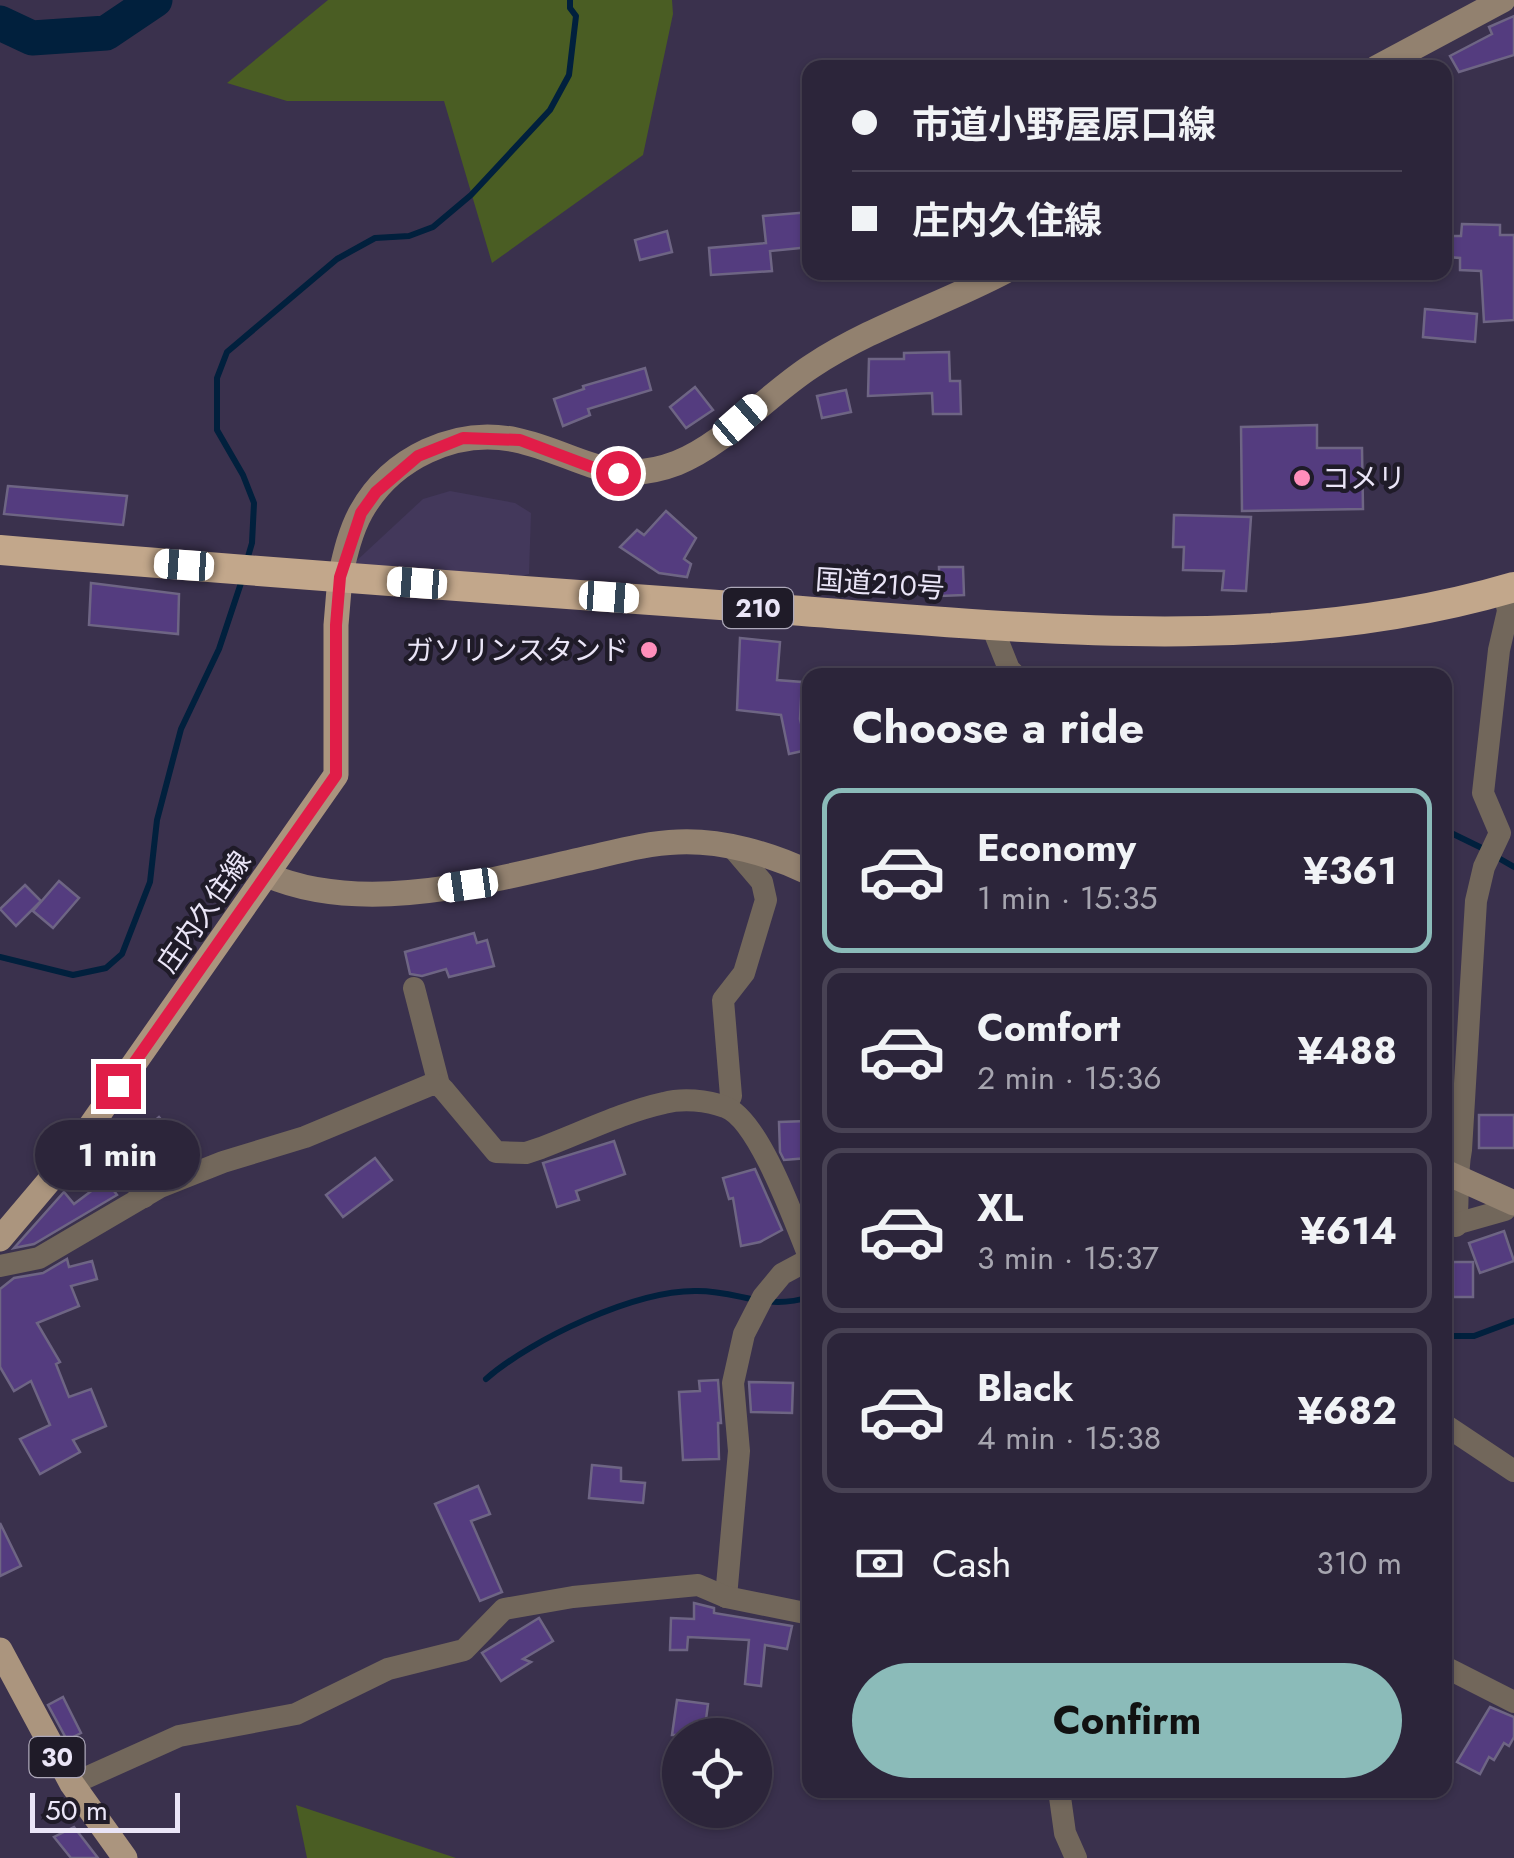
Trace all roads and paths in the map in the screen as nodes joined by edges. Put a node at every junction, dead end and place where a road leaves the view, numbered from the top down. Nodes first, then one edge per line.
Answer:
1 (1503, 0) edge
2 (1391, 60) edge
3 (987, 280) edge
4 (0, 550) edge
5 (340, 577) junction
6 (1509, 589) edge
7 (991, 624) junction
8 (1007, 668) edge
9 (733, 848) junction
10 (802, 870) edge
11 (266, 874) junction
12 (414, 988) dead end
13 (439, 1086) junction
14 (726, 1106) junction
15 (97, 1117) junction
16 (1452, 1170) edge
17 (1452, 1175) edge
18 (1452, 1179) edge
19 (144, 1197) junction
20 (1512, 1202) edge
21 (1452, 1219) edge
22 (1452, 1225) edge
23 (802, 1238) edge
24 (0, 1240) edge
25 (802, 1263) edge
26 (0, 1266) edge
27 (1452, 1430) edge
28 (1514, 1471) edge
29 (726, 1597) junction
30 (802, 1612) edge
31 (0, 1650) edge
32 (1452, 1671) edge
33 (1514, 1702) edge
34 (72, 1784) junction
35 (1060, 1798) edge
36 (125, 1858) edge
37 (1076, 1858) edge

1 - 2 street
3 - 5 street
4 - 5 highway, 国道210号 / 210
5 - 7 highway, 国道210号 / 210
5 - 11 main road, 庄内久住線
6 - 7 highway, 国道210号 / 210
6 - 16 street
7 - 8 street
9 - 10 street
9 - 11 street
9 - 14 street
11 - 15 main road, 庄内久住線
12 - 13 street
13 - 14 street
13 - 19 street
14 - 23 street
15 - 19 street
15 - 24 main road, 庄内久住線
17 - 20 street
18 - 21 street
19 - 26 street
20 - 22 street
25 - 29 street
27 - 28 street
29 - 30 street
29 - 34 street
31 - 34 main road, 30
32 - 33 street
34 - 36 main road, 30
35 - 37 street

